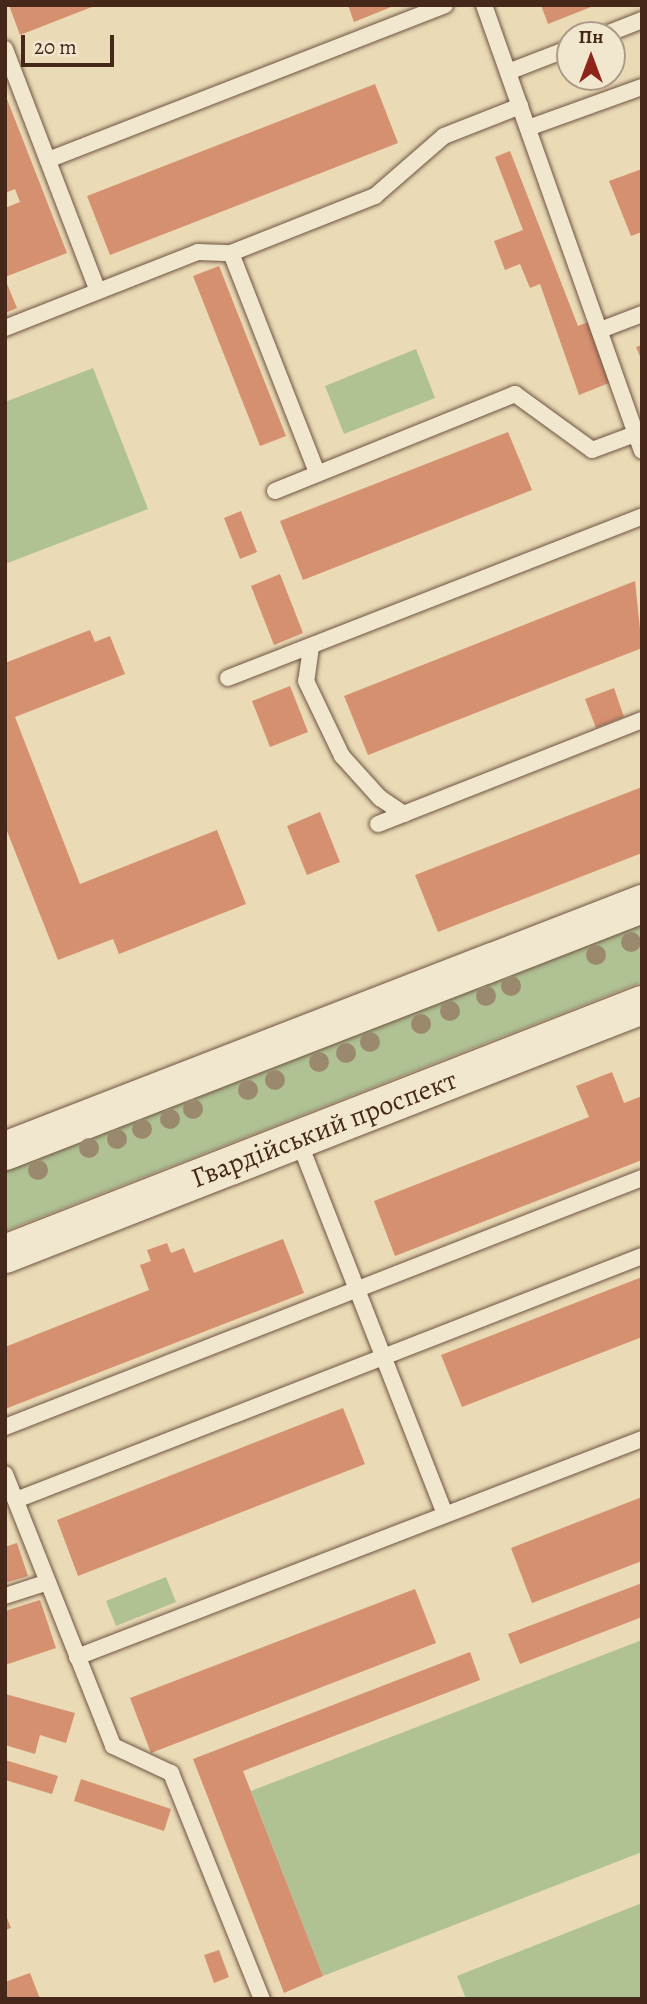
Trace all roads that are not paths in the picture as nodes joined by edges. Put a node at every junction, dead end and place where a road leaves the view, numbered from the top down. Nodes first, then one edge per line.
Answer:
1 (445, 5) edge
2 (484, 5) edge
3 (5, 49) edge
4 (556, 53) edge
5 (508, 72) junction
6 (642, 87) edge
7 (520, 106) junction
8 (528, 128) junction
9 (48, 160) junction
10 (231, 253) junction
11 (98, 291) junction
12 (642, 314) edge
13 (5, 328) edge
14 (603, 329) junction
15 (640, 444) edge
16 (317, 473) junction
17 (275, 491) dead end
18 (642, 517) edge
19 (312, 647) junction
20 (228, 678) dead end
21 (642, 720) edge
22 (404, 814) junction
23 (378, 824) dead end
24 (642, 904) edge
25 (642, 1005) edge
26 (298, 1139) junction
27 (5, 1151) edge
28 (642, 1178) edge
29 (5, 1254) edge
30 (642, 1256) edge
31 (357, 1289) junction
32 (383, 1357) junction
33 (5, 1427) edge
34 (642, 1439) edge
35 (5, 1474) edge
36 (16, 1500) junction
37 (445, 1514) junction
38 (48, 1582) junction
39 (5, 1597) edge
40 (77, 1657) junction
41 (262, 1999) edge

1 - 9 lane
2 - 5 lane
3 - 9 lane
4 - 5 lane
5 - 7 lane
6 - 8 lane
7 - 8 lane
7 - 10 lane
8 - 14 lane
9 - 11 lane
10 - 11 lane
10 - 16 lane
11 - 13 lane
12 - 14 lane
14 - 15 lane
15 - 16 lane
16 - 17 lane
18 - 19 lane
19 - 20 lane
19 - 22 lane
21 - 22 lane
22 - 23 lane
24 - 27 main road
25 - 26 main road, Гвардійський проспект
26 - 29 main road, Гвардійський проспект
26 - 31 lane
28 - 31 lane
30 - 32 lane
31 - 32 lane
31 - 33 lane
32 - 36 lane
32 - 37 lane
34 - 37 lane
35 - 36 lane
36 - 38 lane
37 - 40 lane
38 - 39 lane
38 - 40 lane
40 - 41 lane

